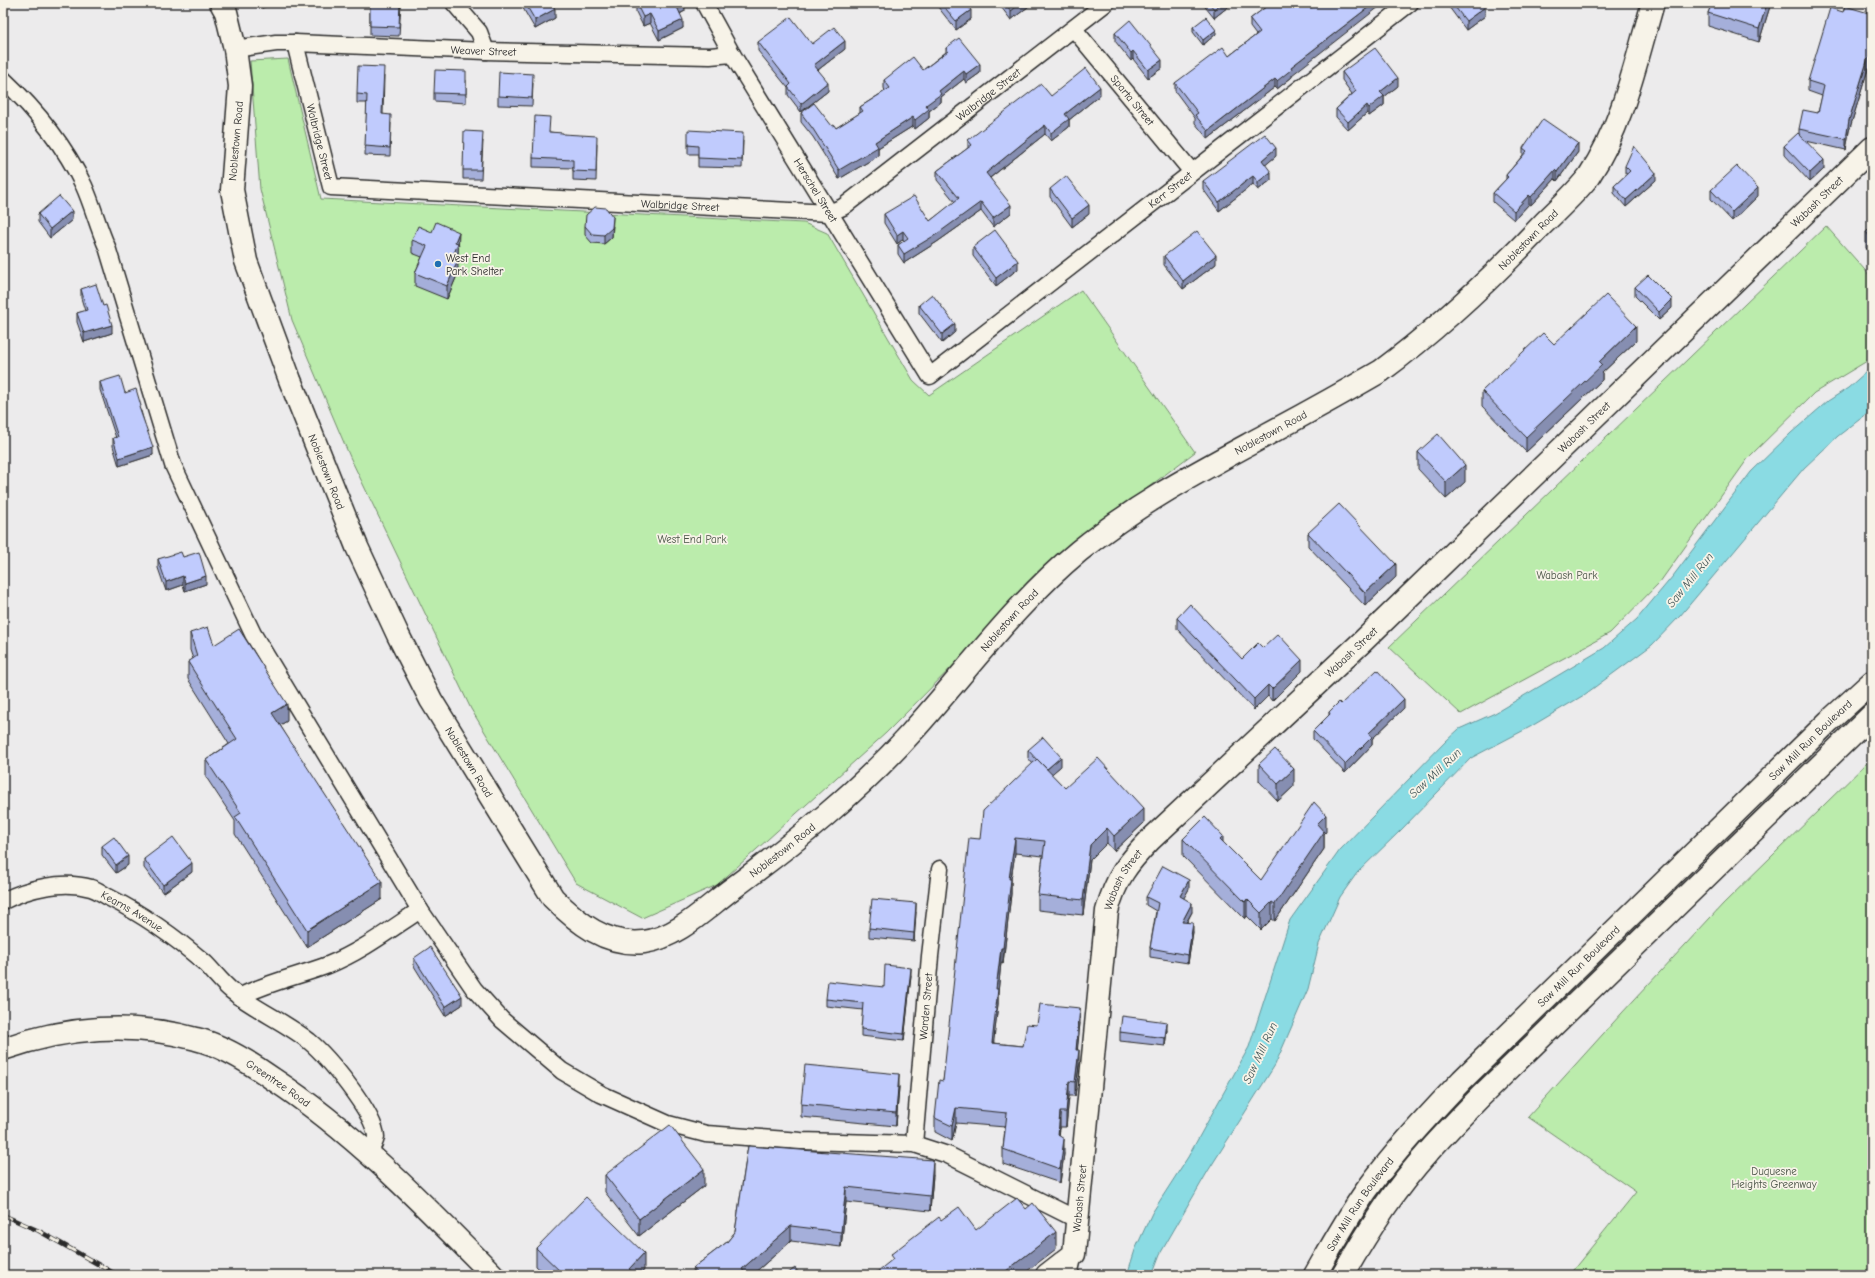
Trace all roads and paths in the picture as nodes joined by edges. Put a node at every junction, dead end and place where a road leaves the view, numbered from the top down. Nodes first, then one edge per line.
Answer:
1 (221, 3) edge
2 (454, 3) edge
3 (704, 3) edge
4 (1106, 3) edge
5 (1410, 3) edge
6 (1653, 3) edge
7 (1074, 29) junction
8 (295, 43) junction
9 (235, 49) junction
10 (486, 52) junction
11 (732, 54) junction
12 (3, 79) edge
13 (1872, 148) edge
14 (1192, 172) junction
15 (829, 212) junction
16 (930, 376) joint
17 (1872, 682) edge
18 (1872, 715) edge
19 (940, 869) dead end
20 (3, 901) edge
21 (420, 910) junction
22 (239, 997) junction
23 (3, 1049) edge
24 (914, 1144) junction
25 (369, 1153) junction
26 (1078, 1220) junction
27 (1074, 1254) junction
28 (493, 1275) edge
29 (1047, 1275) edge
30 (1069, 1275) edge
31 (1315, 1275) edge
32 (1343, 1275) edge

1 - 9 main road, Noblestown Road
2 - 10 street
3 - 11 street, Herschel Street
4 - 7 street, Walbridge Street
5 - 14 street, Kerr Street
6 - 9 main road, Noblestown Road
7 - 14 street, Sparta Street
7 - 15 street, Walbridge Street
8 - 9 street, Weaver Street
8 - 10 street, Weaver Street
8 - 15 street, Walbridge Street
10 - 11 street, Weaver Street
11 - 15 street, Herschel Street
12 - 21 street
13 - 26 main road, Wabash Street
14 - 16 street, Kerr Street
15 - 16 street, Herschel Street
17 - 31 main road, Saw Mill Run Boulevard
18 - 32 main road, Saw Mill Run Boulevard
19 - 24 street, Warden Street
20 - 22 street, Kearns Avenue
21 - 22 street
21 - 24 street
22 - 25 street, Kearns Avenue
23 - 25 main road, Greentree Road
24 - 26 street
25 - 28 main road, Greentree Road
26 - 27 main road, Wabash Street
27 - 29 main road
27 - 30 street, Wabash Street

